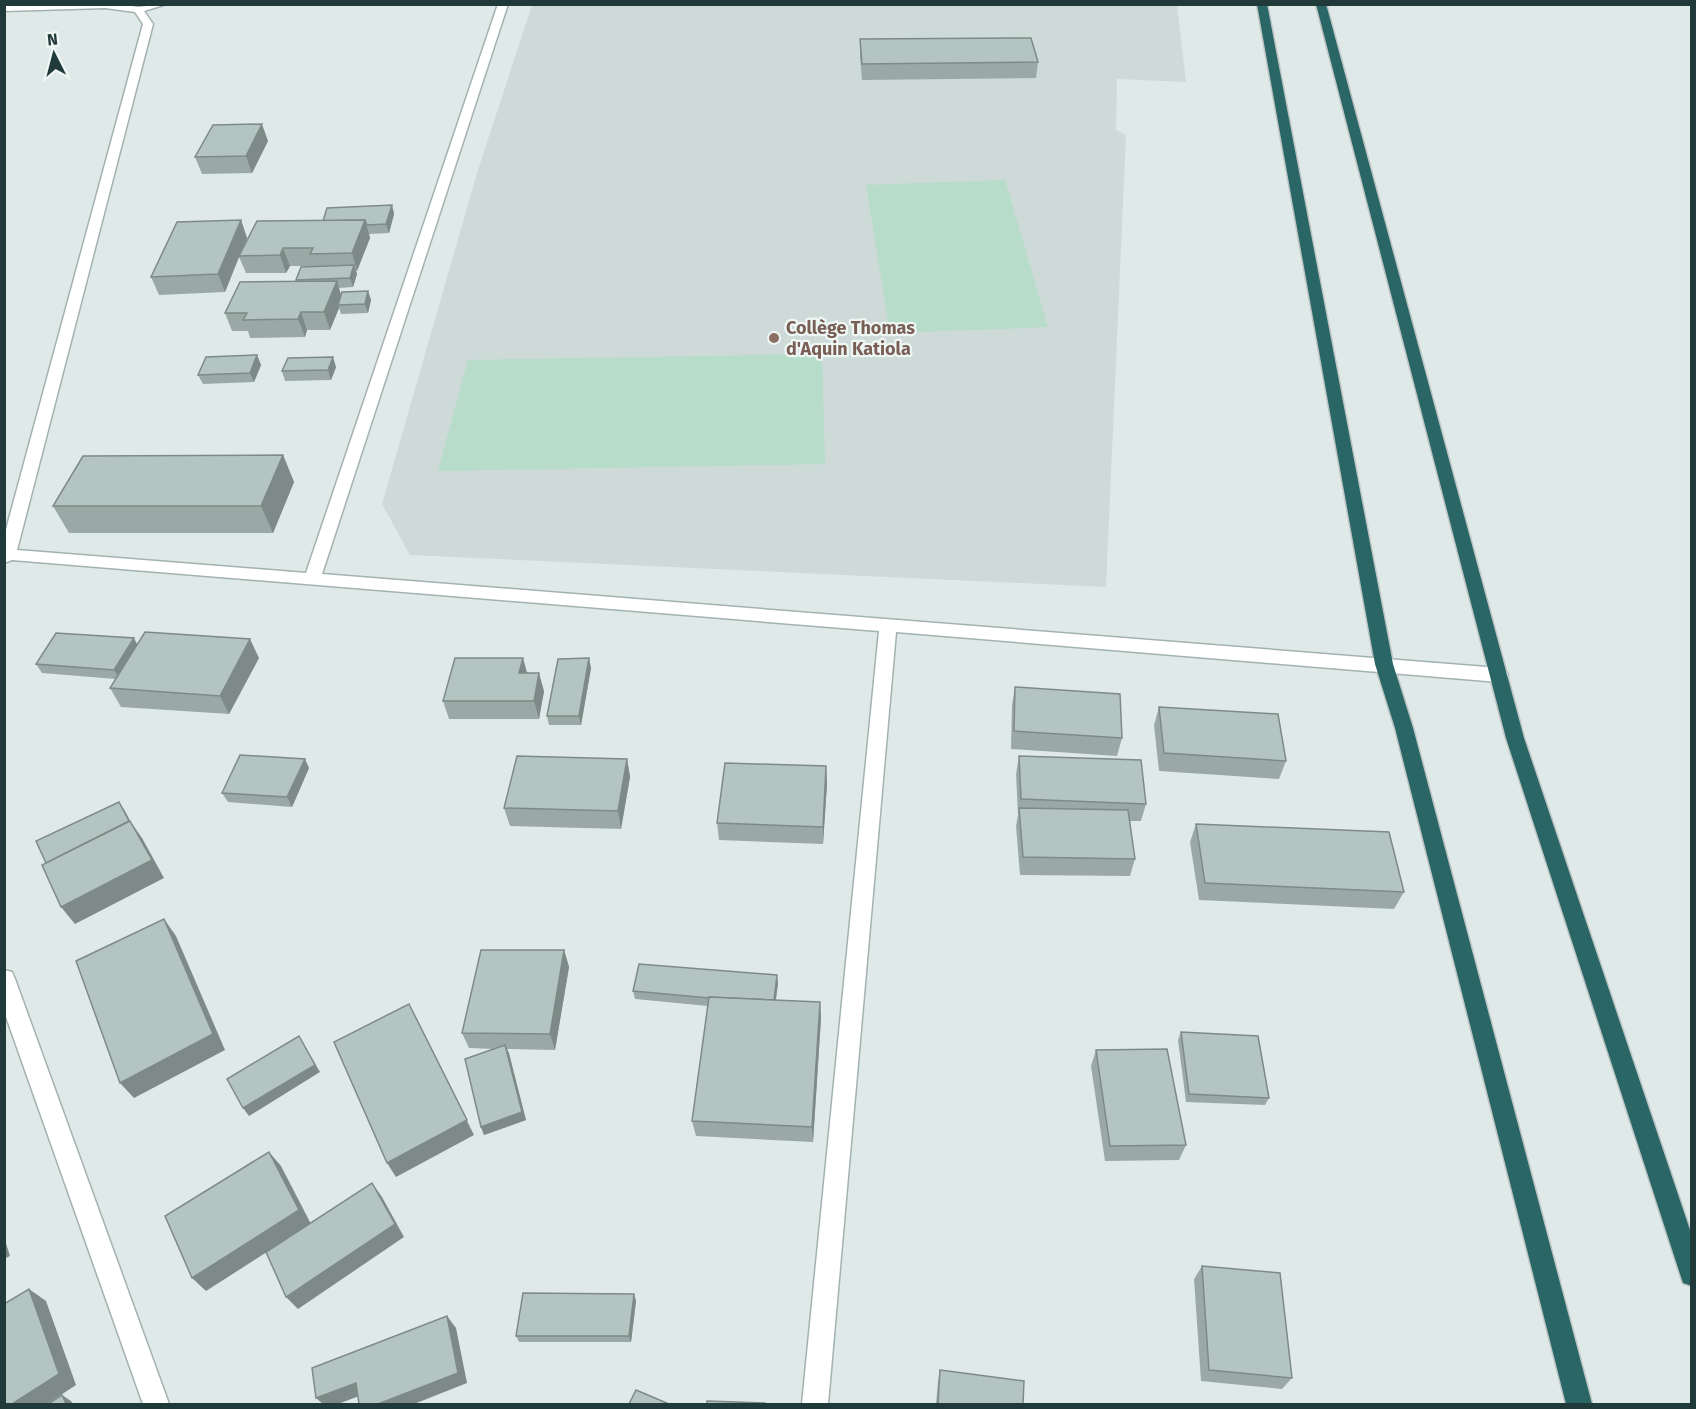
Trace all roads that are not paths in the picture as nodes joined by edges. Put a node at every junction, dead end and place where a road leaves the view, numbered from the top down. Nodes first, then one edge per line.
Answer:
1 (162, 4) edge
2 (503, 4) edge
3 (1262, 4) edge
4 (1321, 4) edge
5 (4, 8) edge
6 (138, 10) junction
7 (6, 555) edge
8 (312, 578) junction
9 (888, 624) junction
10 (1384, 664) junction
11 (1499, 675) junction
12 (4, 979) edge
13 (1692, 1274) edge
14 (156, 1404) edge
15 (815, 1404) edge
16 (1579, 1404) edge

1 - 6 street
2 - 8 street
3 - 10 highway
4 - 11 highway
5 - 6 street
6 - 7 street
7 - 8 street
8 - 9 street
9 - 10 street
9 - 15 street
10 - 11 street
10 - 16 highway
11 - 13 highway
12 - 14 street

